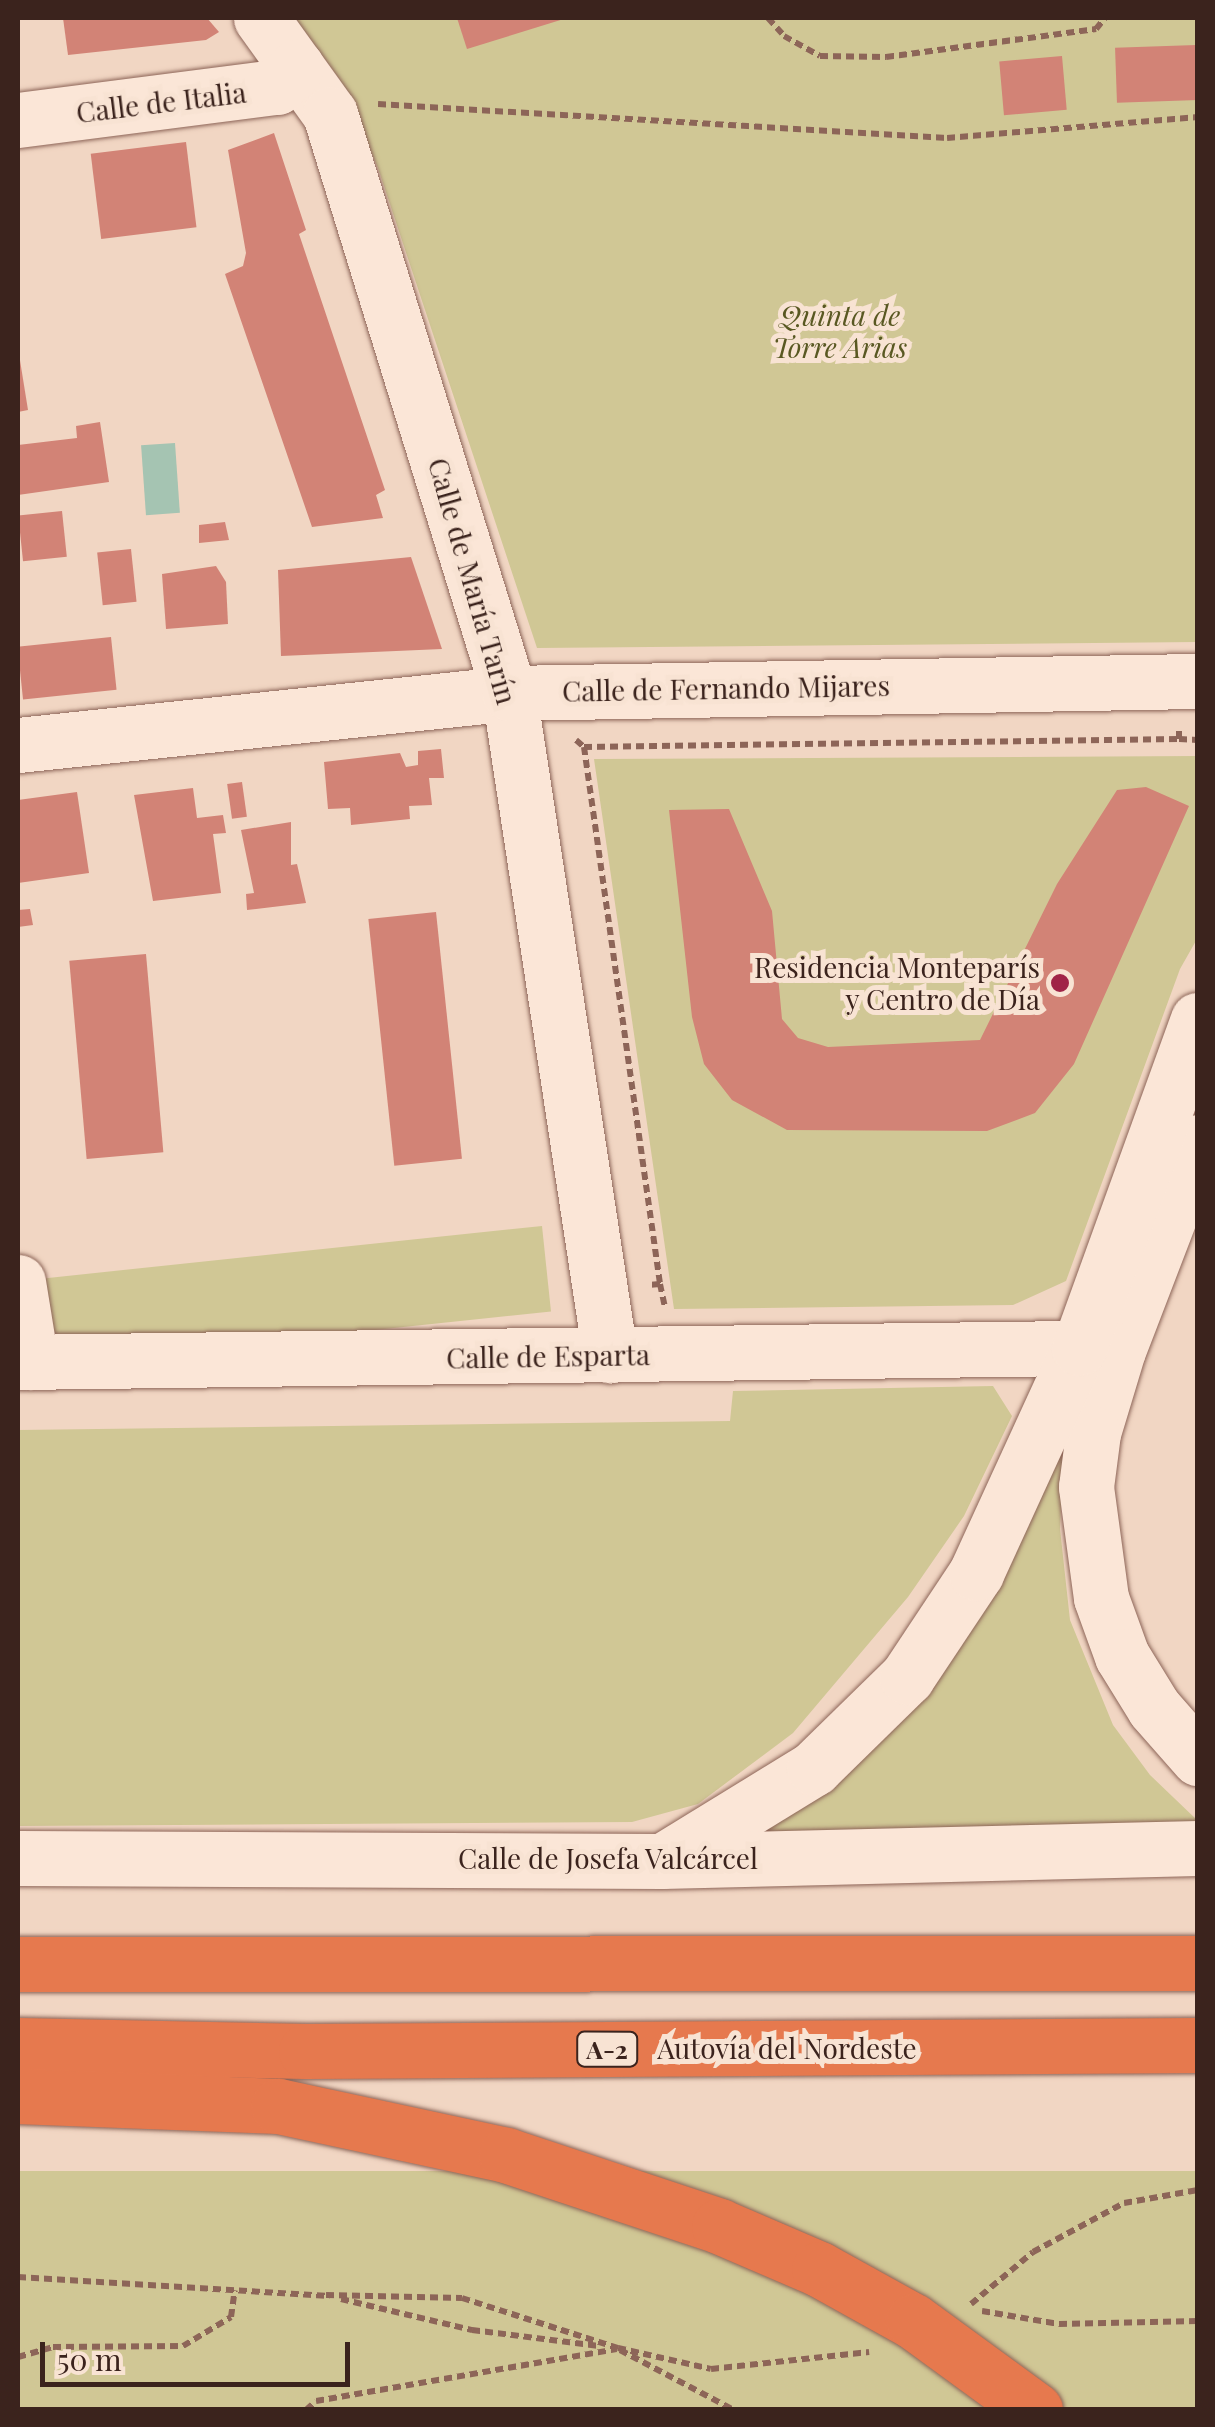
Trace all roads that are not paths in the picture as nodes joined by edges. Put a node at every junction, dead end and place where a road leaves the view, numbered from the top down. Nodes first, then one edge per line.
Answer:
1 (261, 18) edge
2 (296, 67) junction
3 (18, 120) edge
4 (1198, 681) edge
5 (509, 693) junction
6 (18, 745) edge
7 (1198, 1020) edge
8 (1198, 1142) edge
9 (18, 1282) edge
10 (1079, 1348) junction
11 (610, 1355) junction
12 (24, 1362) edge
13 (1198, 1758) edge
14 (1198, 1848) edge
15 (18, 1858) edge
16 (662, 1861) junction
17 (1198, 1925) edge
18 (1198, 1963) edge
19 (18, 1964) edge
20 (992, 1967) junction
21 (18, 2045) edge
22 (1198, 2045) edge
23 (18, 2096) edge
24 (1035, 2410) edge

1 - 2 street, Calle de María Tarín
2 - 3 street, Calle de Italia
2 - 5 street, Calle de María Tarín
4 - 5 street, Calle de Fernando Mijares
5 - 6 street, Calle de Fernando Mijares
5 - 11 street, Calle de María Tarín
7 - 10 street
8 - 13 street
9 - 12 street
10 - 11 street, Calle de Esparta
10 - 16 street
11 - 12 street, Calle de Esparta
14 - 16 street, Calle de Josefa Valcárcel
15 - 16 street, Calle de Josefa Valcárcel
17 - 20 highway
18 - 20 highway
19 - 20 highway
21 - 22 highway, Autovía del Nordeste / A-2
23 - 24 highway

